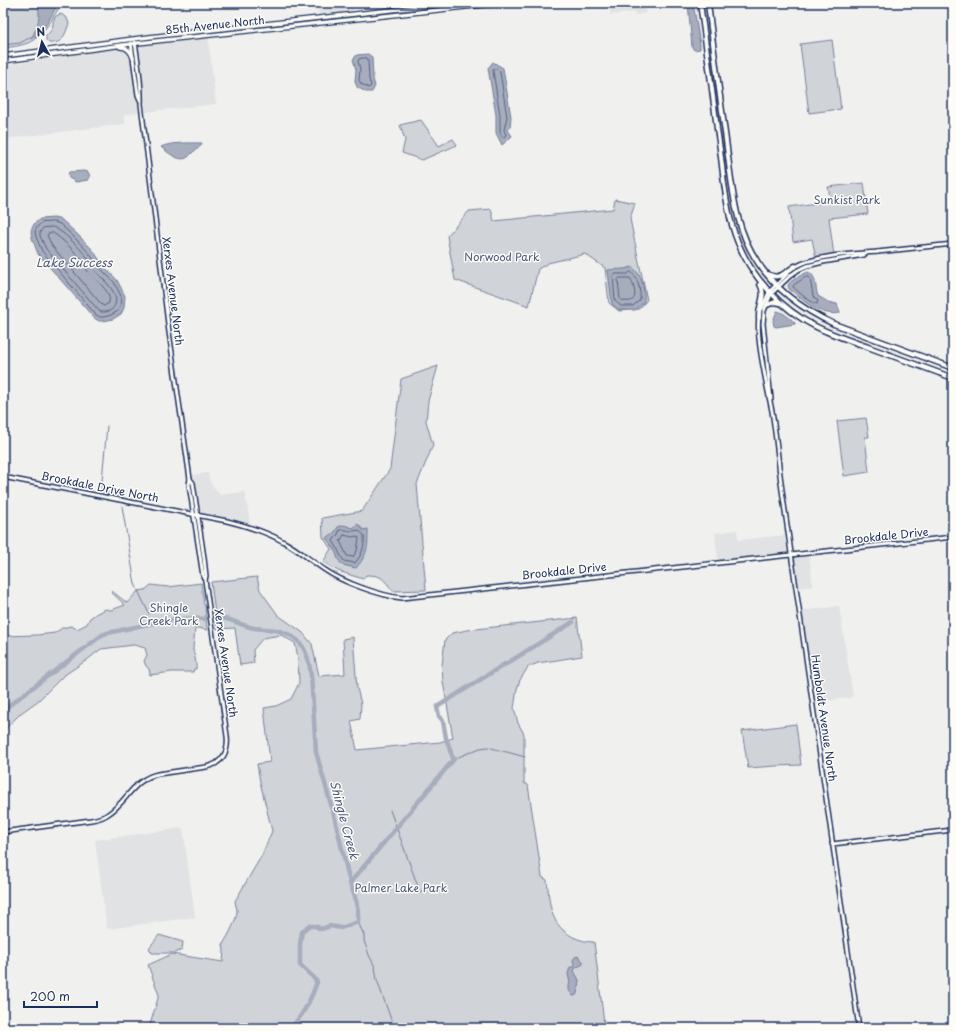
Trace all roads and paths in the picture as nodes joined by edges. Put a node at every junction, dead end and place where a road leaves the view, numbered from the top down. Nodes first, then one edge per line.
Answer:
1 (454, 3) edge
2 (498, 3) edge
3 (502, 3) edge
4 (699, 3) edge
5 (708, 3) edge
6 (132, 39) junction
7 (133, 43) junction
8 (101, 48) junction
9 (3, 56) edge
10 (133, 58) junction
11 (3, 61) edge
12 (141, 104) junction
13 (953, 244) edge
14 (878, 252) junction
15 (743, 253) junction
16 (795, 266) junction
17 (765, 272) junction
18 (777, 286) junction
19 (770, 293) junction
20 (781, 303) junction
21 (767, 305) junction
22 (759, 318) junction
23 (953, 368) edge
24 (953, 378) edge
25 (772, 411) junction
26 (3, 477) edge
27 (196, 515) junction
28 (953, 537) edge
29 (791, 555) junction
30 (953, 830) edge
31 (3, 832) edge
32 (832, 844) junction
33 (859, 1028) edge

1 - 6 main road, 85th Avenue North
2 - 3 main road, 85th Avenue North
2 - 7 main road, 85th Avenue North
4 - 15 highway
5 - 17 highway
6 - 7 street, Xerxes Avenue North
6 - 9 main road, 85th Avenue North
7 - 8 main road, 85th Avenue North
7 - 10 street, Xerxes Avenue North
7 - 12 street, Xerxes Avenue North
8 - 10 main road
8 - 11 main road, 85th Avenue North
10 - 12 street, Xerxes Avenue North
12 - 27 street, Xerxes Avenue North
13 - 14 street
14 - 16 street
14 - 18 street
15 - 19 highway
15 - 22 highway
16 - 17 highway
16 - 18 street
17 - 18 highway
18 - 19 street
18 - 23 highway
19 - 20 highway
19 - 21 street, Humboldt Avenue North
19 - 22 street, Humboldt Avenue North
20 - 21 highway
20 - 24 highway
21 - 25 street, Humboldt Avenue North
22 - 25 street, Humboldt Avenue North
25 - 29 street, Humboldt Avenue North
26 - 27 street, Brookdale Drive North
27 - 29 street, Brookdale Drive
27 - 31 street, Xerxes Avenue North
28 - 29 street, Brookdale Drive
29 - 32 street, Humboldt Avenue North
30 - 32 street
32 - 33 street, Humboldt Avenue North

